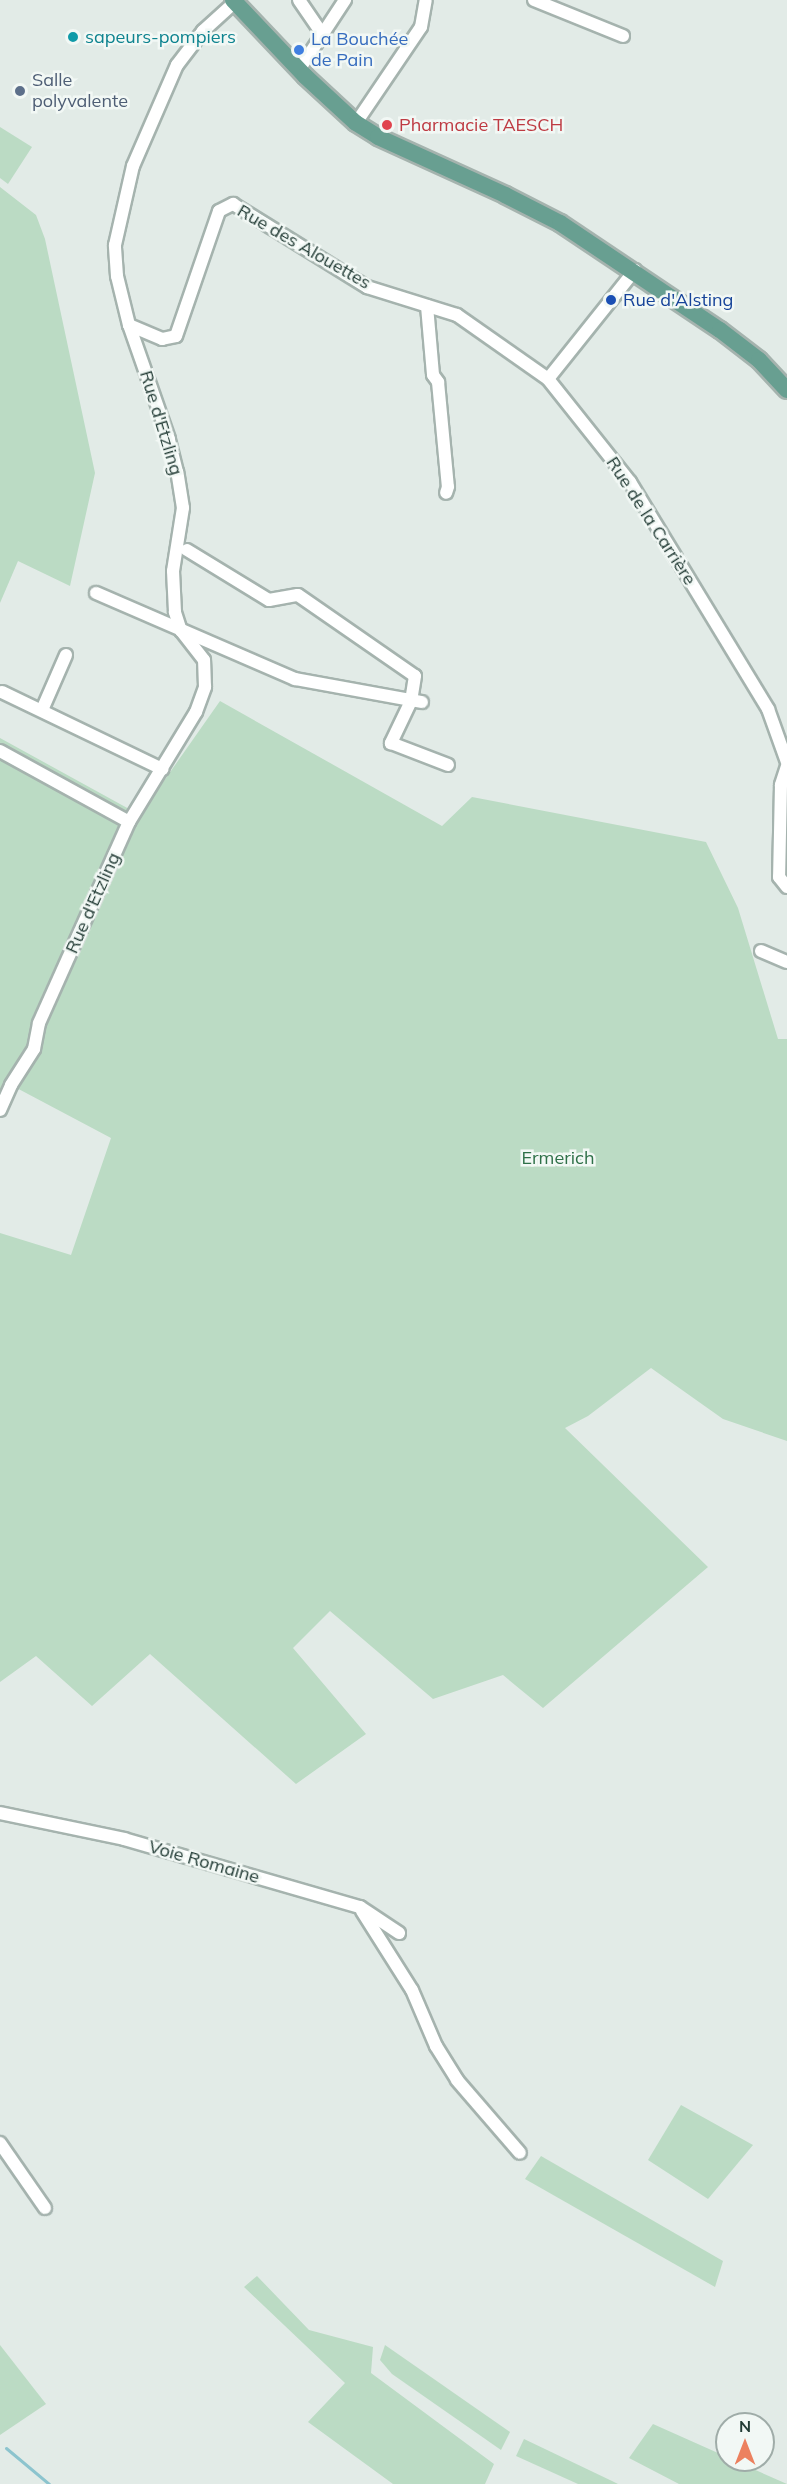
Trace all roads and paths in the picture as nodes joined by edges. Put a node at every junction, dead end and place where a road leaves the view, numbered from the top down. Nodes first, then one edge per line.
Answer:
1 (299, 0) edge
2 (345, 0) edge
3 (426, 0) edge
4 (534, 0) edge
5 (234, 1) edge
6 (323, 35) junction
7 (624, 36) dead end
8 (299, 70) junction
9 (356, 123) junction
10 (635, 270) junction
11 (427, 306) junction
12 (129, 325) junction
13 (548, 379) junction
14 (787, 390) edge
15 (446, 493) dead end
16 (187, 550) dead end
17 (96, 593) dead end
18 (181, 631) junction
19 (66, 655) dead end
20 (2, 692) dead end
21 (416, 701) junction
22 (42, 710) junction
23 (0, 751) edge
24 (787, 764) edge
25 (448, 765) dead end
26 (162, 770) junction
27 (129, 822) junction
28 (787, 887) edge
29 (760, 951) dead end
30 (787, 962) edge
31 (0, 1110) edge
32 (0, 1813) edge
33 (360, 1907) junction
34 (399, 1933) dead end
35 (0, 2143) edge
36 (520, 2153) dead end
37 (45, 2208) dead end

1 - 6 street
2 - 6 street
3 - 9 street
4 - 7 street
5 - 8 main road
5 - 12 street, Rue d'Etzling
6 - 8 street
8 - 9 main road
9 - 10 main road
10 - 13 street
10 - 14 main road
11 - 12 street, Rue des Alouettes
11 - 13 street, Rue des Alouettes
11 - 15 street
12 - 18 street, Rue d'Etzling
13 - 24 street, Rue de la Carrière
16 - 21 street
17 - 18 street
18 - 21 street
18 - 26 street, Rue d'Etzling
19 - 22 street
20 - 22 street
21 - 25 street
22 - 26 street
23 - 27 street
24 - 28 street
26 - 27 street, Rue d'Etzling
27 - 31 street, Rue d'Etzling
29 - 30 street
32 - 33 street, Voie Romaine
33 - 34 street, Voie Romaine
33 - 36 street
35 - 37 street

